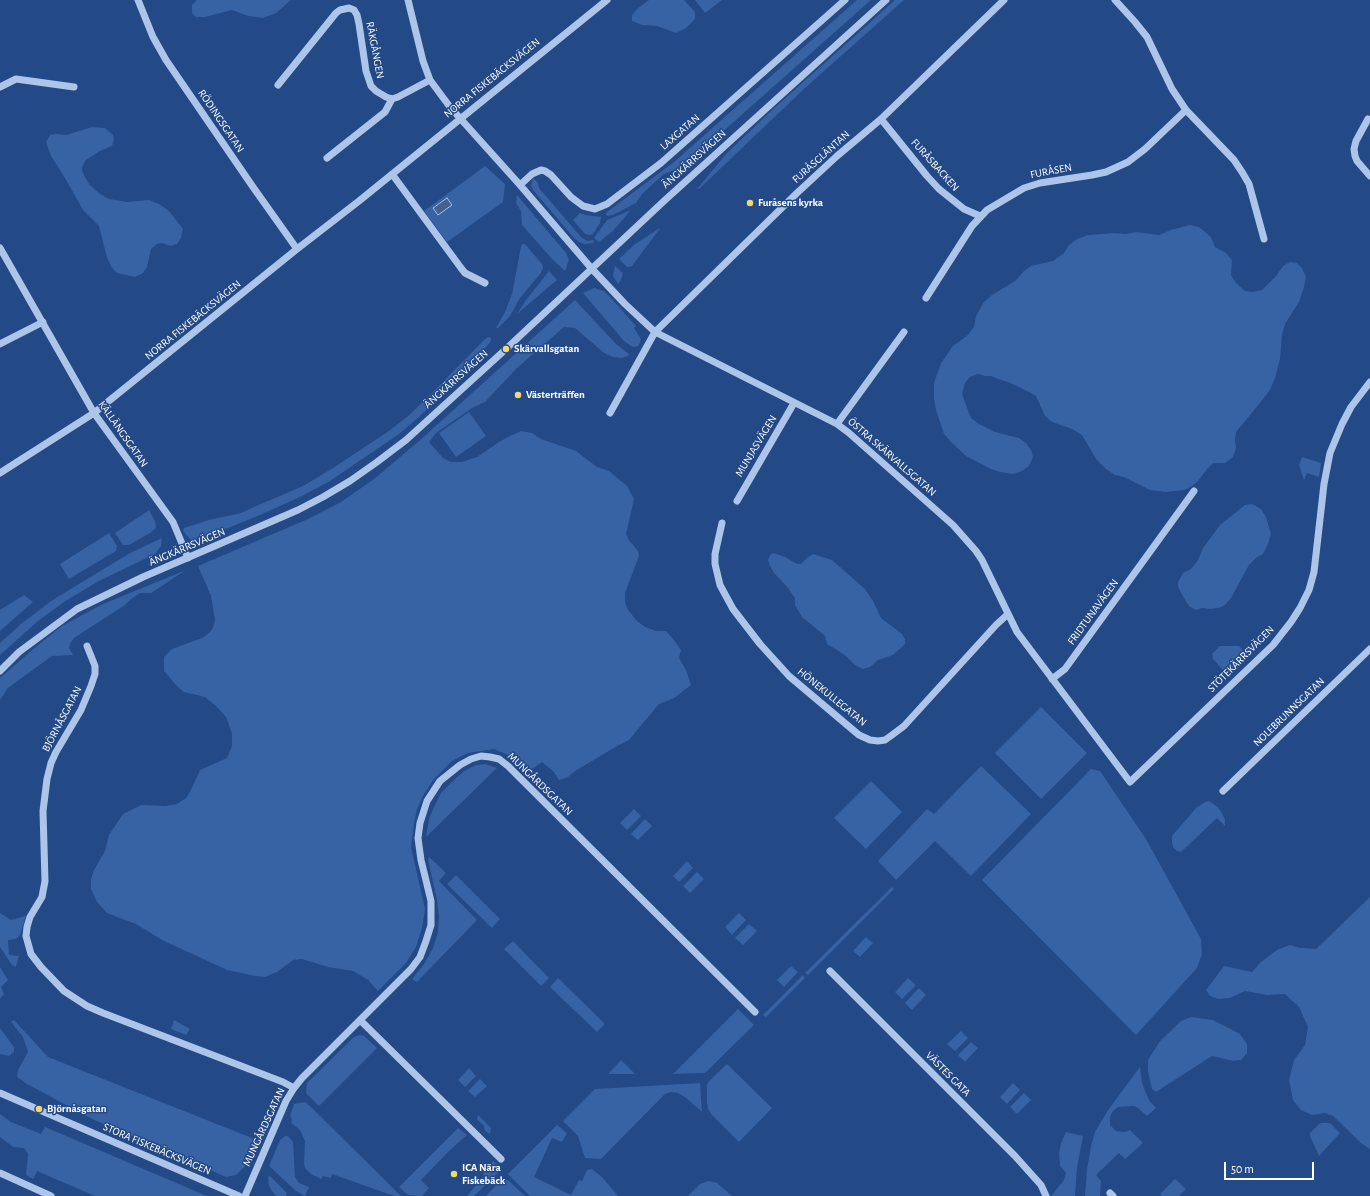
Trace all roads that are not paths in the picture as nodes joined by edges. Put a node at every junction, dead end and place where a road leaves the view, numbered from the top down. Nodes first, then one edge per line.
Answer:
1 (138, 0) edge
2 (408, 0) edge
3 (607, 0) edge
4 (845, 0) edge
5 (886, 0) edge
6 (1004, 0) edge
7 (1116, 0) edge
8 (430, 80) junction
9 (278, 85) dead end
10 (0, 87) edge
11 (74, 87) dead end
12 (392, 99) junction
13 (1186, 110) junction
14 (460, 118) junction
15 (881, 119) junction
16 (1368, 119) dead end
17 (328, 158) dead end
18 (392, 174) junction
19 (1370, 176) edge
20 (520, 185) junction
21 (980, 216) junction
22 (1264, 239) dead end
23 (0, 248) edge
24 (297, 249) junction
25 (592, 269) junction
26 (485, 283) dead end
27 (926, 298) dead end
28 (42, 322) junction
29 (655, 332) junction
30 (904, 332) dead end
31 (0, 344) edge
32 (1370, 382) edge
33 (794, 403) junction
34 (94, 413) junction
35 (610, 413) dead end
36 (837, 424) junction
37 (0, 473) edge
38 (1194, 491) dead end
39 (737, 501) dead end
40 (722, 523) dead end
41 (188, 558) junction
42 (1008, 614) junction
43 (87, 646) dead end
44 (1370, 648) edge
45 (0, 671) edge
46 (1052, 679) junction
47 (1223, 791) dead end
48 (830, 971) dead end
49 (755, 1012) dead end
50 (360, 1020) junction
51 (294, 1088) junction
52 (0, 1093) edge
53 (500, 1159) dead end
54 (0, 1173) edge
55 (51, 1196) edge
56 (239, 1196) edge
57 (245, 1196) edge
58 (1046, 1196) edge

1 - 24 street, RÖDINGSGATAN
2 - 8 street
3 - 14 street, NORRA FISKEBÄCKSVÄGEN
4 - 20 street, LAXGATAN
5 - 25 street, ÄNGKÄRRSVÄGEN
6 - 15 street, FURÅSGLÄNTAN
7 - 13 street
8 - 12 street
8 - 14 street
9 - 12 street, RÄKGÅNGEN
10 - 11 street
12 - 17 street
13 - 21 street, FURÅSEN
13 - 22 street
14 - 18 street, NORRA FISKEBÄCKSVÄGEN
14 - 20 street
15 - 21 street, FURÅSBACKEN
15 - 29 street, FURÅSGLÄNTAN
16 - 19 street
18 - 24 street, NORRA FISKEBÄCKSVÄGEN
18 - 26 street
20 - 25 street
21 - 27 street, FURÅSEN
23 - 28 street, KÄLLÄNGSGATAN
24 - 34 street, NORRA FISKEBÄCKSVÄGEN
25 - 29 street, ÖSTRA SKÄRVALLSGATAN
25 - 41 street, ÄNGKÄRRSVÄGEN
28 - 31 street
28 - 34 street, KÄLLÄNGSGATAN
29 - 33 street, ÖSTRA SKÄRVALLSGATAN
29 - 35 street
30 - 36 street
32 - 46 street, STÖTEKÄRRSVÄGEN
33 - 36 street, ÖSTRA SKÄRVALLSGATAN
33 - 39 street, MUNJASVÄGEN
34 - 37 street, NORRA FISKEBÄCKSVÄGEN
34 - 41 street, KÄLLÄNGSGATAN
36 - 42 street, ÖSTRA SKÄRVALLSGATAN
38 - 46 street, FRIDTUNAVÄGEN
40 - 42 street, HÖNEKULLEGATAN
41 - 45 street, ÄNGKÄRRSVÄGEN
42 - 46 street
43 - 51 street, BJÖRNÅSGATAN
44 - 47 street, NOLEBRUNNSGATAN
48 - 58 street, VÄSTES GATA
49 - 50 street, MUNGÅRDSGATAN
50 - 51 street, MUNGÅRDSGATAN
50 - 53 street
51 - 57 street, MUNGÅRDSGATAN
52 - 56 street, STORA FISKEBÄCKSVÄGEN
54 - 55 street

